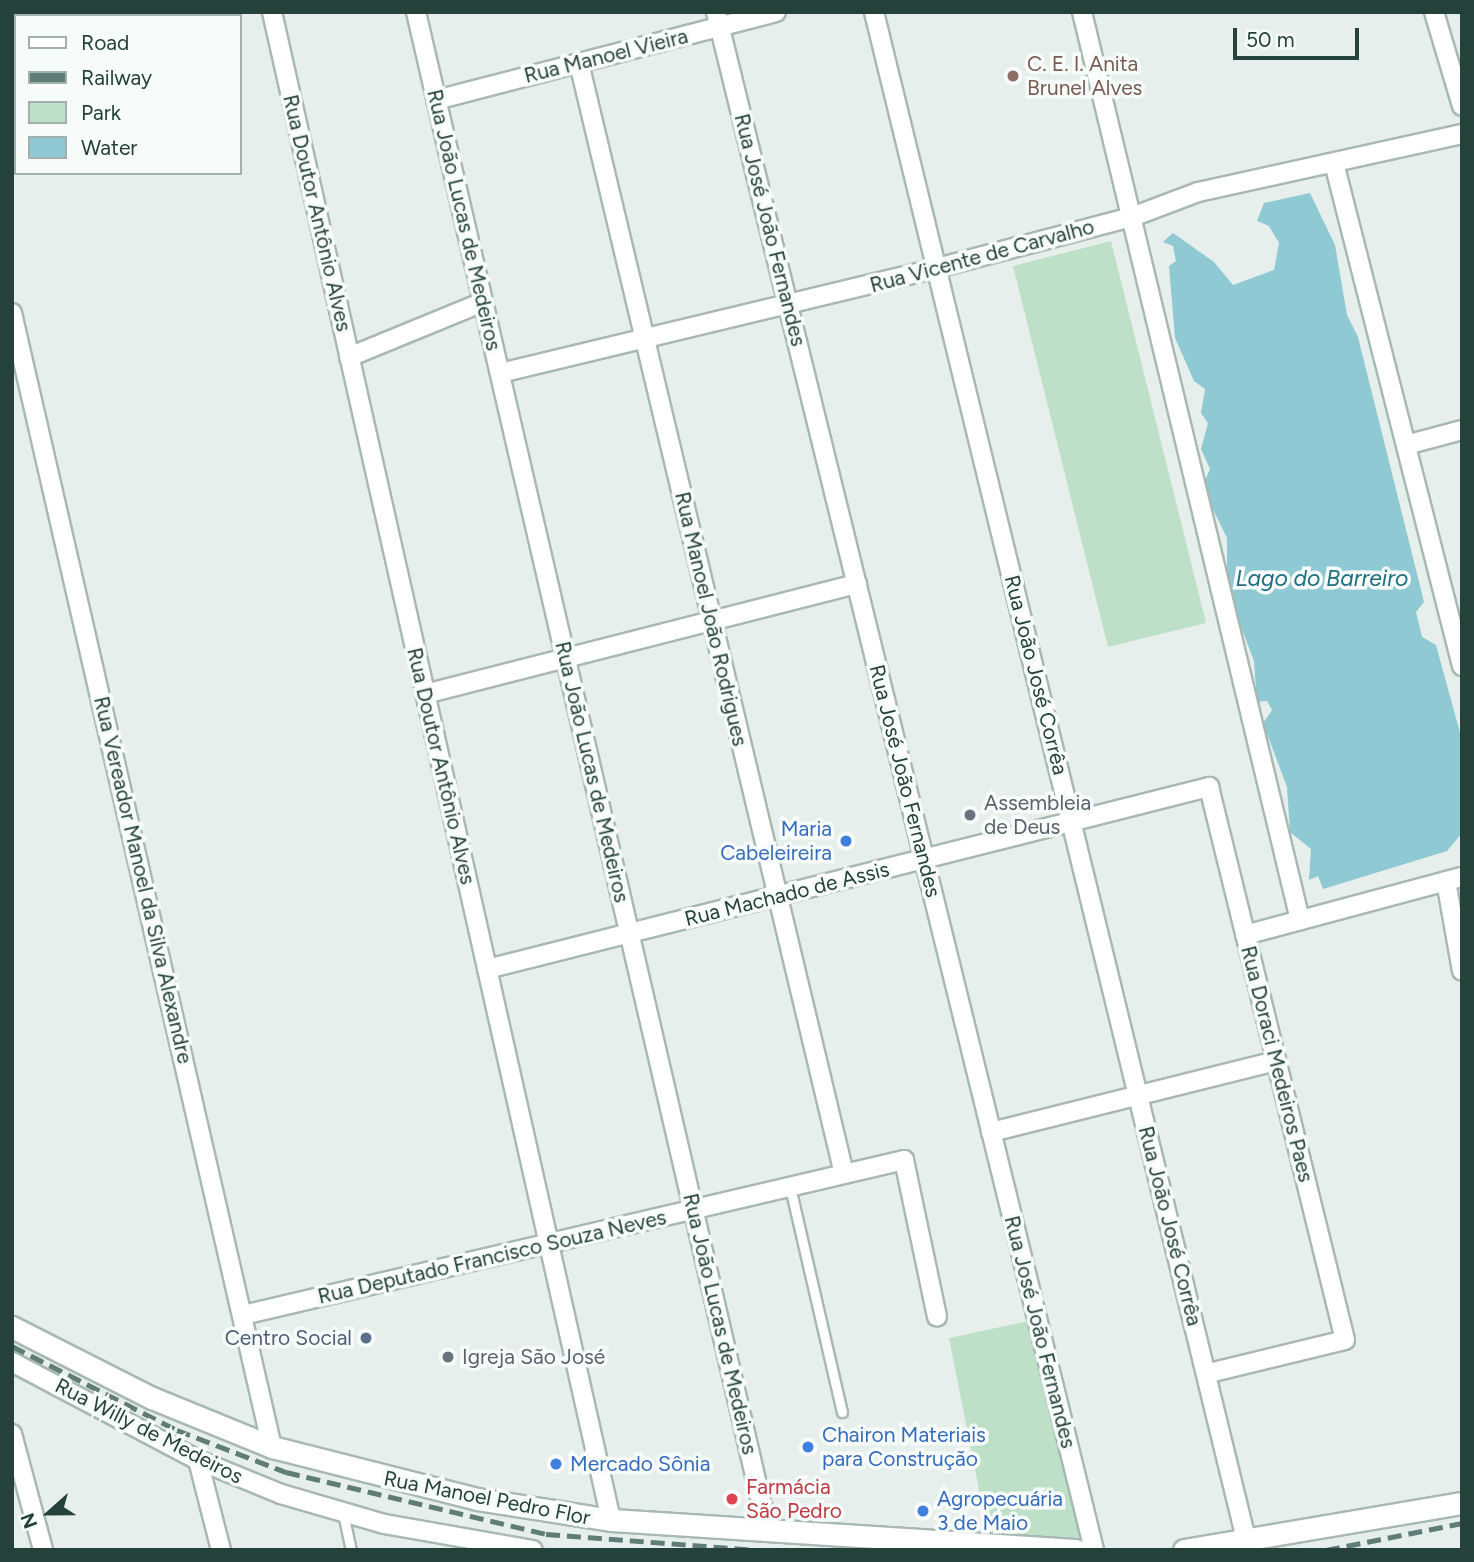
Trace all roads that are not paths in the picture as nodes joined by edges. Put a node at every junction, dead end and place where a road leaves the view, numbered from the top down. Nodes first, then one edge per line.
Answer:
1 (272, 12) edge
2 (416, 12) edge
3 (776, 12) edge
4 (874, 12) edge
5 (1082, 12) edge
6 (1434, 12) edge
7 (718, 19) edge
8 (579, 63) junction
9 (436, 100) junction
10 (1462, 106) edge
11 (1462, 134) edge
12 (1334, 163) junction
13 (1132, 217) junction
14 (937, 268) junction
15 (483, 302) junction
16 (788, 306) junction
17 (12, 313) edge
18 (645, 341) junction
19 (349, 357) junction
20 (500, 373) junction
21 (1462, 430) edge
22 (1406, 445) junction
23 (857, 584) junction
24 (712, 621) junction
25 (566, 658) junction
26 (1462, 666) edge
27 (425, 694) junction
28 (1209, 787) joint
29 (1071, 822) junction
30 (924, 859) junction
31 (1454, 879) edge
32 (778, 896) junction
33 (1300, 920) junction
34 (630, 933) junction
35 (1245, 935) junction
36 (487, 969) junction
37 (1462, 971) edge
38 (1276, 1060) junction
39 (1138, 1095) junction
40 (991, 1132) junction
41 (844, 1174) junction
42 (790, 1187) junction
43 (694, 1210) junction
44 (549, 1244) junction
45 (243, 1315) junction
46 (937, 1317) dead end
47 (12, 1327) edge
48 (12, 1362) edge
49 (1206, 1374) junction
50 (842, 1412) dead end
51 (12, 1434) edge
52 (272, 1447) junction
53 (198, 1460) junction
54 (1462, 1503) edge
55 (343, 1513) junction
56 (611, 1520) junction
57 (768, 1532) junction
58 (1247, 1543) junction
59 (1050, 1549) edge
60 (43, 1550) edge
61 (221, 1550) edge
62 (351, 1550) edge
63 (533, 1550) edge
64 (1076, 1550) edge
65 (1094, 1550) edge
66 (1184, 1550) edge

1 - 19 street, Rua Doutor Antônio Alves
2 - 9 street, Rua João Lucas de Medeiros
3 - 7 street, Rua Manoel Vieira
4 - 14 street, Rua João José Corrêa
5 - 13 street
6 - 10 street
7 - 8 street, Rua Manoel Vieira
7 - 16 street, Rua José João Fernandes
8 - 9 street, Rua Manoel Vieira
8 - 18 street, Rua Manoel João Rodrigues
9 - 15 street, Rua João Lucas de Medeiros
11 - 12 street, Rua Vicente de Carvalho
12 - 13 street, Rua Vicente de Carvalho
12 - 22 street
13 - 14 street, Rua Vicente de Carvalho
13 - 33 street
14 - 16 street, Rua Vicente de Carvalho
14 - 29 street, Rua João José Corrêa
15 - 19 street
15 - 20 street, Rua João Lucas de Medeiros
16 - 18 street, Rua Vicente de Carvalho
16 - 23 street, Rua José João Fernandes
17 - 45 street, Rua Vereador Manoel da Silva Alexandre
18 - 20 street, Rua Vicente de Carvalho
18 - 24 street, Rua Manoel João Rodrigues
19 - 27 street, Rua Doutor Antônio Alves
20 - 25 street, Rua João Lucas de Medeiros
21 - 22 street
22 - 26 street
23 - 24 street
23 - 30 street, Rua José João Fernandes
24 - 25 street
24 - 32 street, Rua Manoel João Rodrigues
25 - 27 street
25 - 34 street, Rua João Lucas de Medeiros
27 - 36 street, Rua Doutor Antônio Alves
28 - 29 street, Rua Machado de Assis
28 - 35 street, Rua Doraci Medeiros Paes
29 - 30 street, Rua Machado de Assis
29 - 39 street, Rua João José Corrêa
30 - 32 street, Rua Machado de Assis
30 - 40 street, Rua José João Fernandes
31 - 33 street
31 - 37 street
32 - 34 street, Rua Machado de Assis
32 - 41 street, Rua Manoel João Rodrigues
33 - 35 street
34 - 36 street, Rua Machado de Assis
34 - 43 street, Rua João Lucas de Medeiros
35 - 38 street, Rua Doraci Medeiros Paes
36 - 44 street, Rua Doutor Antônio Alves
38 - 39 street
38 - 49 street, Rua Doraci Medeiros Paes
39 - 40 street
39 - 49 street, Rua João José Corrêa
40 - 65 street, Rua José João Fernandes
41 - 42 street, Rua Deputado Francisco Souza Neves
41 - 46 street, Rua Deputado Francisco Souza Neves
42 - 43 street, Rua Deputado Francisco Souza Neves
42 - 50 lane
43 - 44 street, Rua Deputado Francisco Souza Neves
43 - 57 street, Rua João Lucas de Medeiros
44 - 45 street, Rua Deputado Francisco Souza Neves
44 - 56 street, Rua Doutor Antônio Alves
45 - 52 street, Rua Vereador Manoel da Silva Alexandre
47 - 52 main road, Rua Manoel Pedro Flor
48 - 53 street, Rua Willy de Medeiros
49 - 58 street, Rua João José Corrêa
51 - 60 street
52 - 56 main road, Rua Manoel Pedro Flor
53 - 55 street, Rua Willy de Medeiros
53 - 61 street
54 - 58 main road
55 - 62 lane
55 - 63 street, Rua Willy de Medeiros
56 - 57 main road, Rua Manoel Pedro Flor
57 - 59 main road, Rua Manoel Pedro Flor
58 - 66 main road
59 - 64 main road, Rua Manoel Pedro Flor

